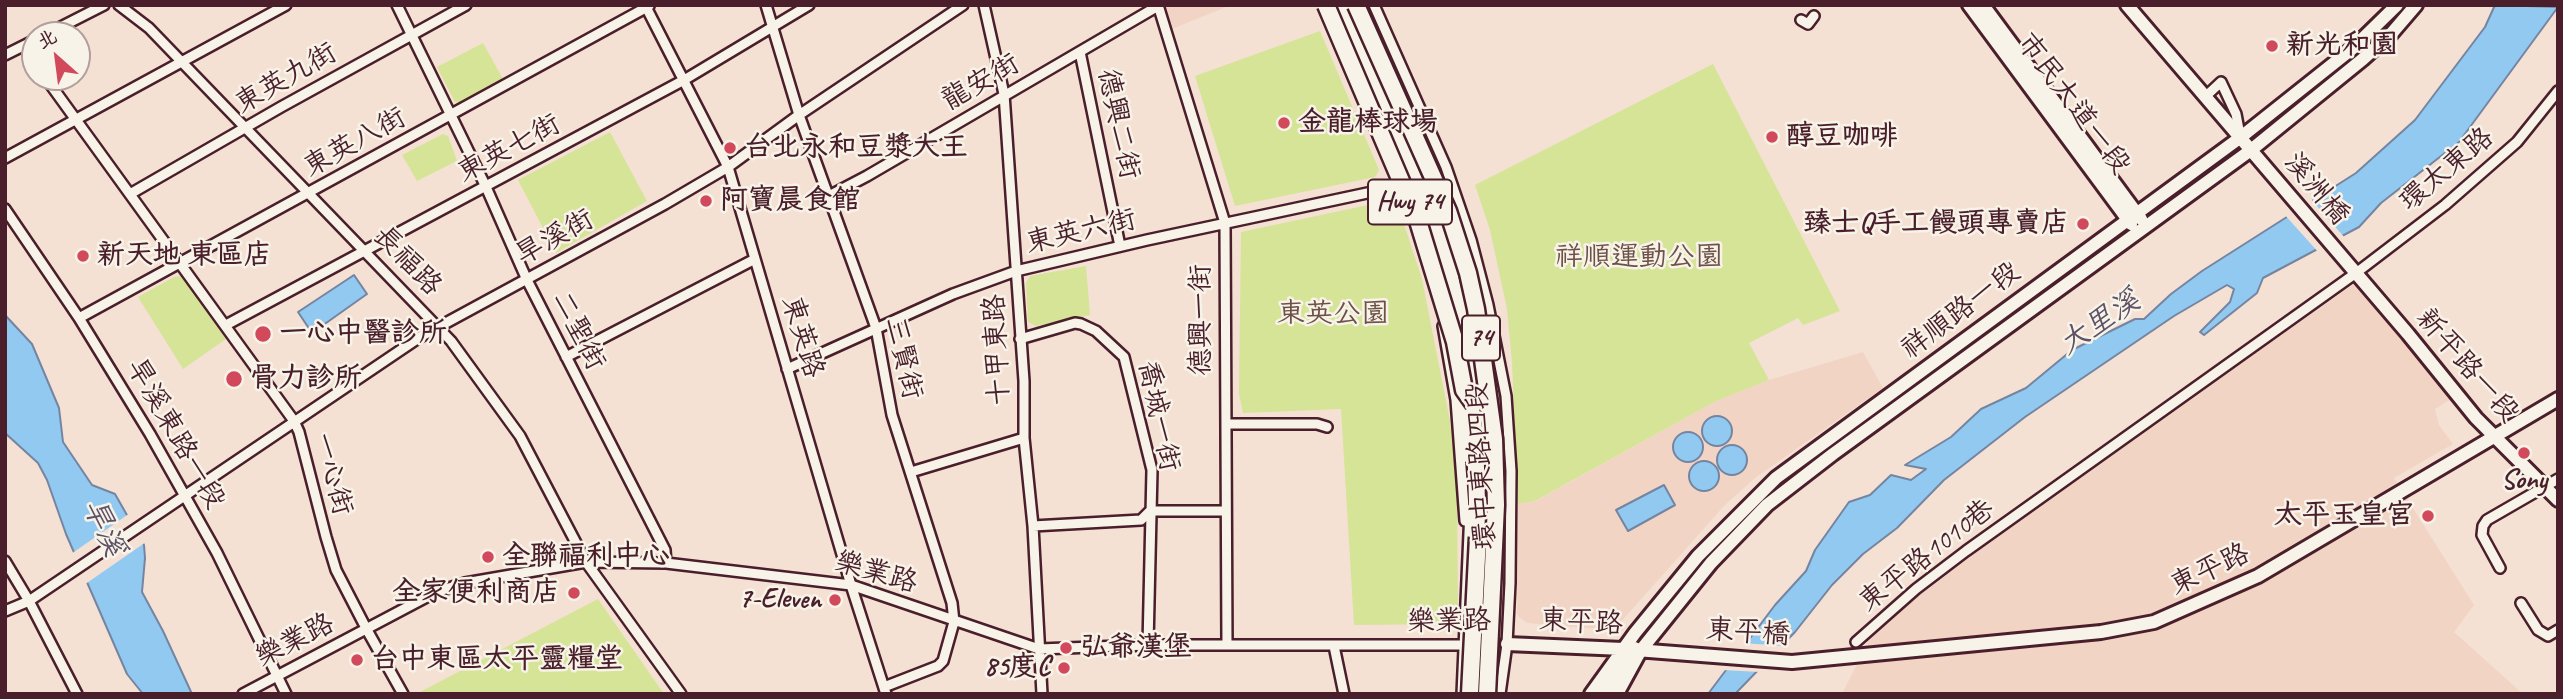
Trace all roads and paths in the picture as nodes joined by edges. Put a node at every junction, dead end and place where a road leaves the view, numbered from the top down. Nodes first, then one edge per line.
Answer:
1 (104, 5) edge
2 (119, 5) edge
3 (286, 5) edge
4 (397, 5) edge
5 (466, 5) edge
6 (766, 5) edge
7 (809, 5) edge
8 (963, 5) edge
9 (984, 5) edge
10 (1319, 5) edge
11 (1326, 5) edge
12 (1335, 5) edge
13 (1340, 5) edge
14 (1356, 5) edge
15 (1374, 5) edge
16 (1969, 5) edge
17 (1983, 5) edge
18 (2127, 5) edge
19 (2397, 5) edge
20 (2416, 5) edge
21 (647, 6) edge
22 (1158, 6) edge
23 (1814, 16) dead end
24 (1801, 20) dead end
25 (73, 21) edge
26 (772, 28) junction
27 (412, 34) junction
28 (21, 47) edge
29 (1080, 52) junction
30 (5, 55) edge
31 (182, 63) junction
32 (684, 80) junction
33 (55, 91) edge
34 (2558, 91) edge
35 (1004, 94) junction
36 (2205, 97) junction
37 (799, 115) junction
38 (451, 116) junction
39 (77, 121) junction
40 (247, 127) junction
41 (2241, 137) junction
42 (2251, 150) junction
43 (5, 158) edge
44 (727, 167) junction
45 (1399, 186) junction
46 (486, 187) junction
47 (310, 193) junction
48 (130, 194) junction
49 (827, 197) junction
50 (5, 209) edge
51 (2132, 217) junction
52 (1225, 223) junction
53 (2141, 230) junction
54 (1120, 246) junction
55 (365, 251) junction
56 (755, 259) junction
57 (2343, 259) joint
58 (179, 264) junction
59 (1016, 271) junction
60 (2356, 273) junction
61 (527, 280) junction
62 (79, 318) junction
63 (226, 326) junction
64 (439, 328) junction
65 (876, 328) junction
66 (1020, 339) junction
67 (566, 358) junction
68 (787, 369) junction
69 (2203, 383) joint
70 (2558, 399) edge
71 (1474, 404) junction
72 (294, 421) junction
73 (1226, 424) junction
74 (1327, 427) dead end
75 (2496, 437) junction
76 (1024, 438) junction
77 (911, 471) junction
78 (2558, 479) edge
79 (2544, 487) junction
80 (186, 496) junction
81 (2558, 500) edge
82 (1150, 511) junction
83 (1225, 511) junction
84 (1033, 526) junction
85 (5, 561) edge
86 (1467, 561) junction
87 (586, 562) junction
88 (666, 563) junction
89 (2500, 568) dead end
90 (851, 585) junction
91 (29, 601) junction
92 (2521, 603) dead end
93 (5, 611) edge
94 (954, 622) junction
95 (367, 630) junction
96 (2558, 630) edge
97 (1856, 642) dead end
98 (1507, 644) junction
99 (1148, 645) junction
100 (1227, 645) junction
101 (1464, 645) junction
102 (1334, 646) junction
103 (1039, 649) junction
104 (1638, 650) junction
105 (1840, 658) joint
106 (278, 675) junction
107 (885, 690) edge
108 (78, 694) edge
109 (243, 694) edge
110 (286, 694) edge
111 (403, 694) edge
112 (681, 694) edge
113 (1042, 694) edge
114 (1344, 694) edge
115 (1462, 694) edge
116 (1470, 694) edge
117 (1487, 694) edge
118 (1500, 694) edge
119 (1591, 694) edge
120 (1605, 694) edge
121 (1616, 694) edge

1 - 25 street
2 - 31 street, 長福路
3 - 31 street
4 - 27 street, 二聖街
5 - 27 street, 東英九街
6 - 26 street, 三賢街
7 - 26 street, 東英七街
8 - 37 street, 旱溪街
9 - 35 street, 十甲東路
10 - 45 street, 環中東路四段
11 - 71 highway, Hwy 74, bridge
12 - 86 street, 環中東路四段
13 - 71 highway, 74
14 - 117 highway, 74, bridge
15 - 98 street, 環中東路四段
16 - 51 street, 市民大道一段
17 - 51 street, 市民大道一段
18 - 36 street, 溪洲橋
19 - 41 street, 祥順路一段
20 - 42 street, 祥順路一段
21 - 32 street, 東英路
21 - 38 street, 東英八街
22 - 29 street, 龍安街
22 - 52 street, 德興一街
23 - 24 street
26 - 32 street, 東英七街
26 - 37 street, 三賢街
27 - 38 street, 二聖街
27 - 40 street, 東英九街
28 - 30 street
29 - 35 street, 龍安街
29 - 54 street, 德興二街
31 - 39 street
31 - 40 street, 長福路
32 - 44 street, 東英路
32 - 46 street, 東英七街
33 - 39 street, 一心街
34 - 60 street, 環太東路
35 - 49 street, 龍安街
35 - 59 street, 十甲東路
36 - 41 street, 溪洲橋
36 - 41 street
37 - 44 street, 旱溪街
37 - 49 street, 三賢街
38 - 46 street, 二聖街
38 - 47 street, 東英八街
39 - 43 street
39 - 48 street, 一心街
40 - 47 street, 長福路
40 - 48 street, 東英九街
41 - 42 street, 溪洲橋
41 - 51 street, 祥順路一段
42 - 53 street, 祥順路一段
42 - 57 street, 溪洲橋
44 - 56 street, 東英路
44 - 61 street, 旱溪街
45 - 52 street, 東英六街
45 - 86 street, 環中東路四段
46 - 55 street, 東英七街
46 - 61 street, 二聖街
47 - 55 street, 長福路
47 - 58 street, 東英八街
48 - 58 street, 一心街
49 - 65 street, 三賢街
50 - 62 street, 旱溪東路一段
51 - 53 street, 市民大道一段
51 - 104 street, 祥順路一段
52 - 54 street, 東英六街
52 - 73 street, 德興一街
53 - 104 street, 祥順路一段
54 - 59 street, 東英六街
55 - 63 street, 東英七街
55 - 64 street, 長福路
56 - 67 street
56 - 68 street, 東英路
57 - 60 street, 新平路一段
58 - 62 street, 東英八街
58 - 63 street, 一心街
59 - 65 street, 東英六街
59 - 66 street, 十甲東路
60 - 69 street, 環太東路
60 - 75 street, 新平路一段
61 - 64 street, 旱溪街
61 - 67 street, 二聖街
62 - 80 street, 旱溪東路一段
63 - 72 street, 一心街
64 - 72 street, 旱溪街
64 - 87 street, 長福路
65 - 68 street, 東英六街
65 - 77 street, 三賢街
66 - 76 street, 十甲東路
66 - 82 street, 喬城一街
67 - 88 street, 二聖街
68 - 90 street, 東英路
69 - 97 street, 東平路1010巷
70 - 75 street, 東平路
71 - 116 highway, 74, bridge
72 - 80 street, 旱溪街
72 - 95 street, 一心街
73 - 74 street
73 - 83 street, 德興一街
75 - 79 street, 新平路一段
75 - 105 street, 東平路
76 - 77 street
76 - 84 street, 十甲東路
77 - 94 street, 三賢街
78 - 79 street
79 - 81 street, 新平路一段
79 - 89 street
80 - 91 street, 旱溪街
80 - 106 street, 旱溪東路一段
82 - 83 street
82 - 84 street
82 - 99 street, 喬城一街
83 - 100 street, 德興一街
84 - 103 street, 十甲東路
85 - 91 street
86 - 101 street, 環中東路四段
87 - 88 street, 樂業路
87 - 95 street, 樂業路
87 - 112 street, 長福路
88 - 90 street, 樂業路
90 - 94 street, 樂業路
90 - 107 street, 東英路
91 - 93 street
91 - 108 street
92 - 96 street
94 - 103 street, 樂業路
94 - 107 street, 三賢街
95 - 106 street, 樂業路
95 - 111 street, 一心街
98 - 101 street, 樂業路
98 - 104 street, 東平路
98 - 118 street, 環中東路四段
99 - 100 street, 樂業路
99 - 103 street, 樂業路
100 - 102 street, 樂業路
101 - 102 street, 樂業路
101 - 115 street, 環中東路四段
102 - 114 street
103 - 113 street, 十甲東路
104 - 105 street, 東平橋
104 - 119 street, 祥順路一段
104 - 120 highway
104 - 121 street, 祥順路一段
106 - 109 street, 樂業路
106 - 110 street, 旱溪東路一段

